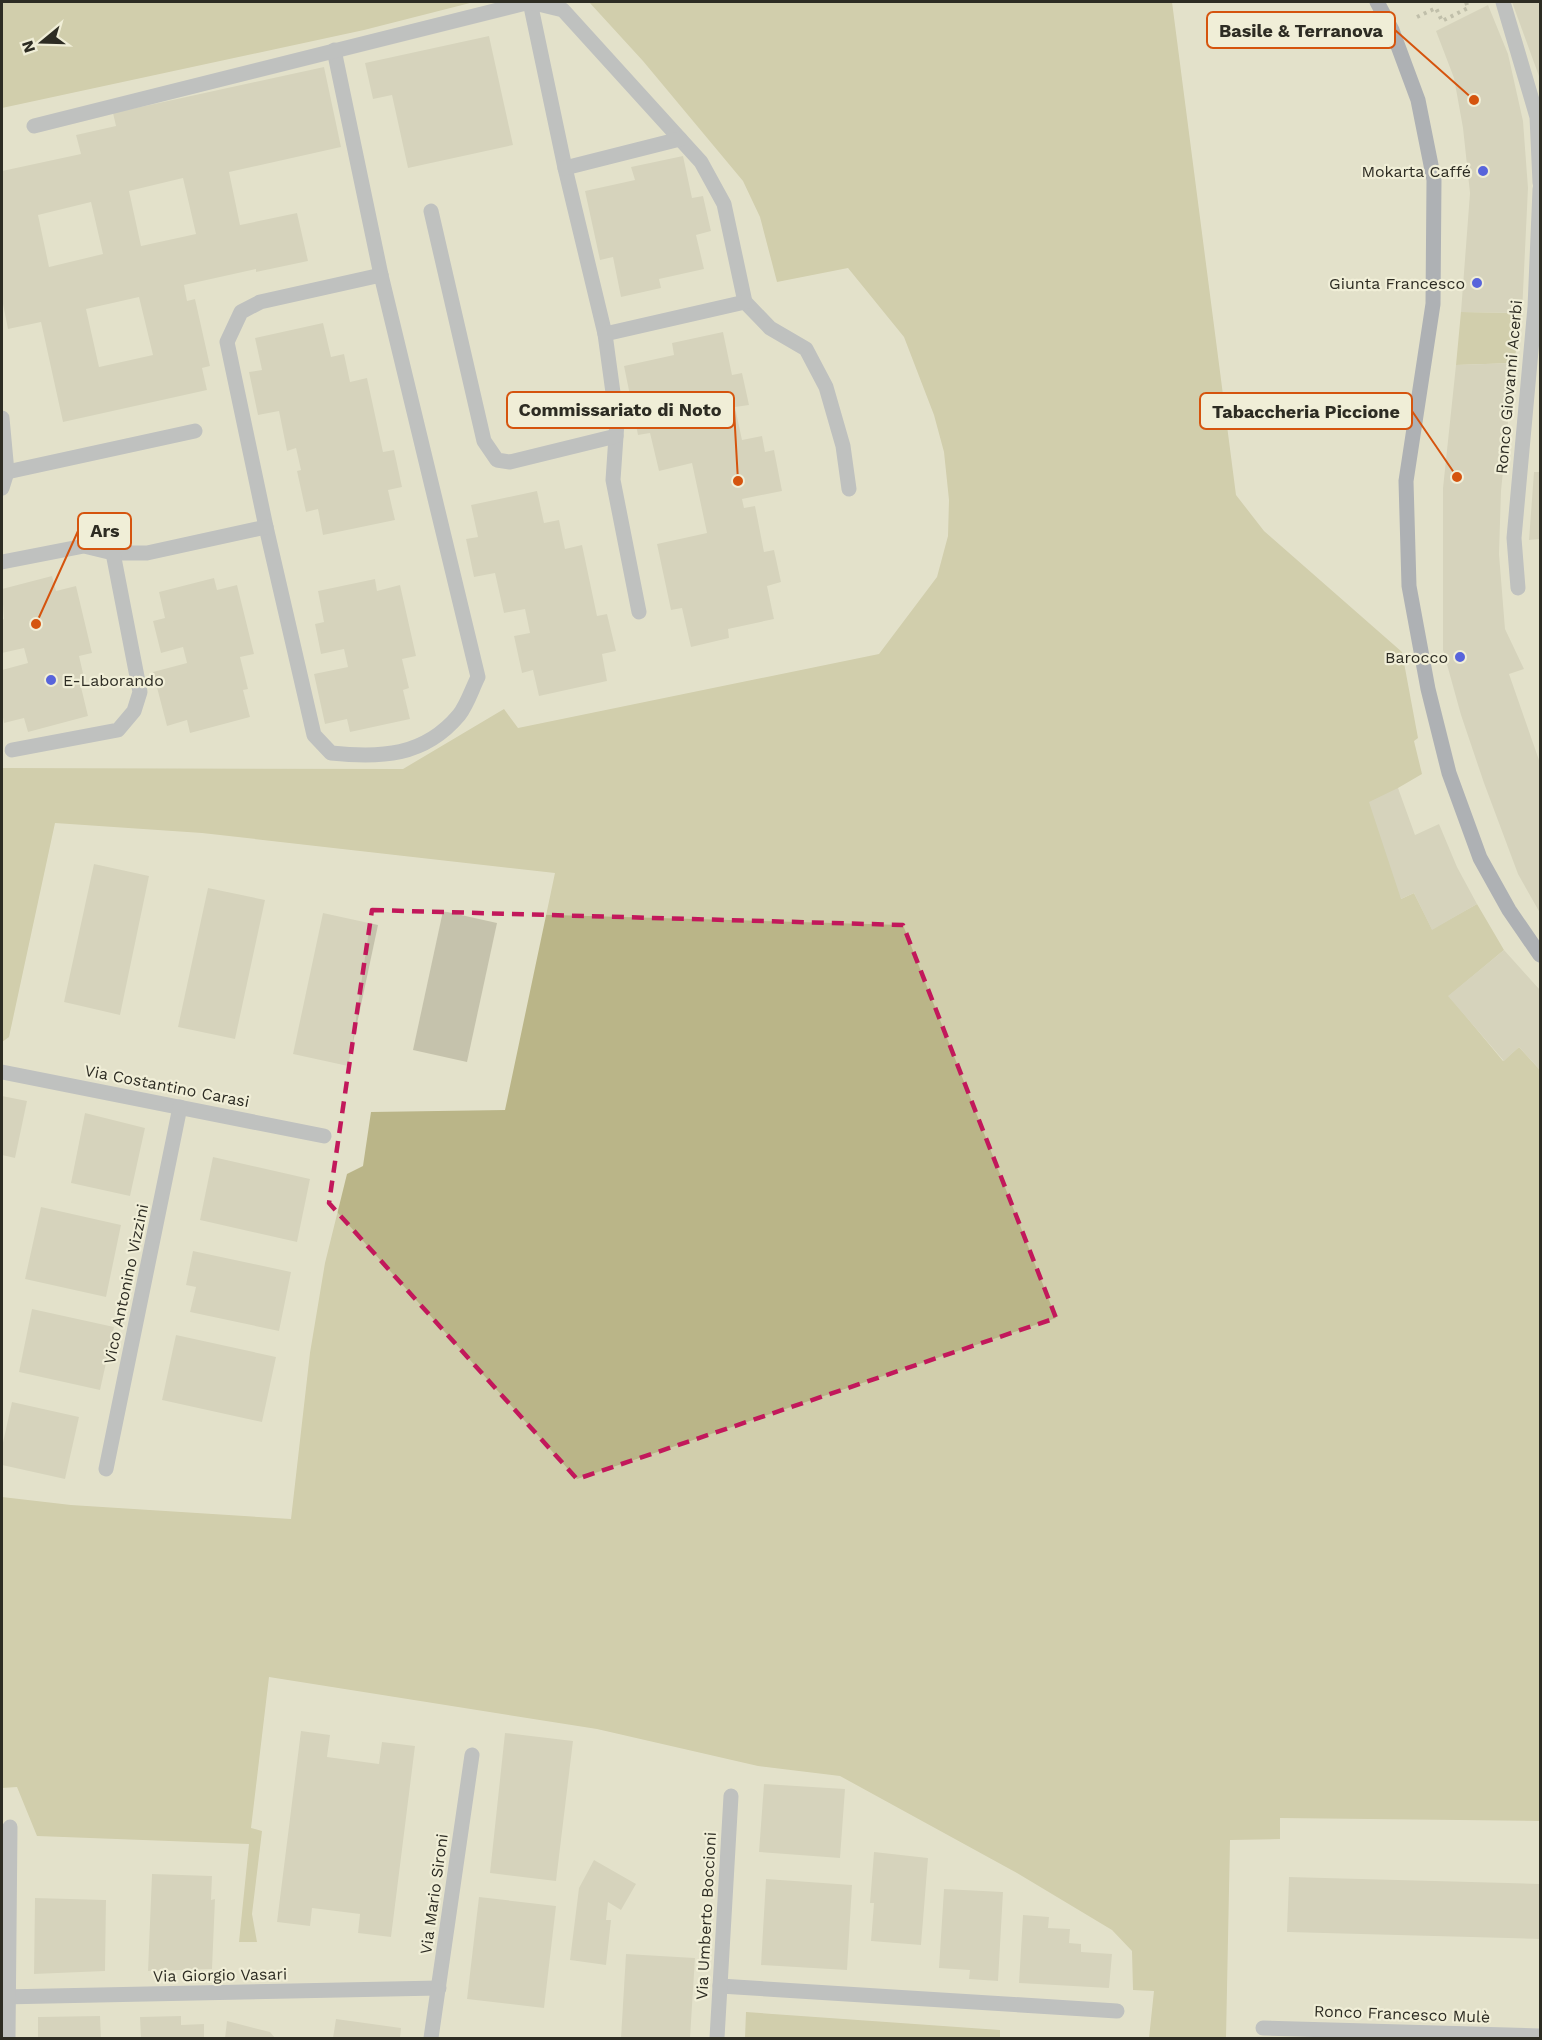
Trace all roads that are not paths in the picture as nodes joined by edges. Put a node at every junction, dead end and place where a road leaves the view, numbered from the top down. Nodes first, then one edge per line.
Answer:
1 (530, 2) edge
2 (1377, 2) edge
3 (1503, 2) edge
4 (334, 50) junction
5 (34, 126) dead end
6 (680, 139) junction
7 (565, 168) junction
8 (1540, 183) edge
9 (1540, 189) edge
10 (431, 211) dead end
11 (381, 275) junction
12 (745, 302) junction
13 (605, 334) junction
14 (2, 418) edge
15 (195, 431) dead end
16 (616, 436) junction
17 (7, 471) junction
18 (2, 488) edge
19 (849, 489) dead end
20 (266, 527) junction
21 (113, 553) junction
22 (2, 562) edge
23 (1518, 588) dead end
24 (639, 612) dead end
25 (12, 750) dead end
26 (1540, 955) edge
27 (2, 1072) edge
28 (180, 1107) junction
29 (324, 1137) dead end
30 (106, 1468) dead end
31 (472, 1755) dead end
32 (731, 1796) dead end
33 (10, 1827) dead end
34 (720, 1986) junction
35 (439, 1988) junction
36 (5, 1997) edge
37 (1117, 2011) dead end
38 (1263, 2028) dead end
39 (1540, 2036) edge
40 (8, 2038) edge
41 (431, 2038) edge
42 (717, 2038) edge

1 - 4 street
1 - 6 street
1 - 7 street
2 - 26 main road
3 - 8 street
4 - 5 street
4 - 11 street
6 - 7 street
6 - 12 street
7 - 13 street
9 - 23 street, Ronco Giovanni Acerbi
10 - 16 street
11 - 20 street
11 - 20 street
12 - 13 street
12 - 19 street
13 - 16 street
14 - 17 street
15 - 17 street
16 - 24 street
17 - 18 street
20 - 21 street
21 - 22 street
21 - 25 street
27 - 28 street, Via Costantino Carasi
28 - 29 street, Via Costantino Carasi
28 - 30 street, Vico Antonino Vizzini
31 - 35 street, Via Mario Sironi
32 - 34 street, Via Umberto Boccioni
33 - 36 street
34 - 37 street
34 - 42 street, Via Umberto Boccioni
35 - 36 street, Via Giorgio Vasari
35 - 41 street, Via Mario Sironi
36 - 40 street
38 - 39 street, Ronco Francesco Mulè

